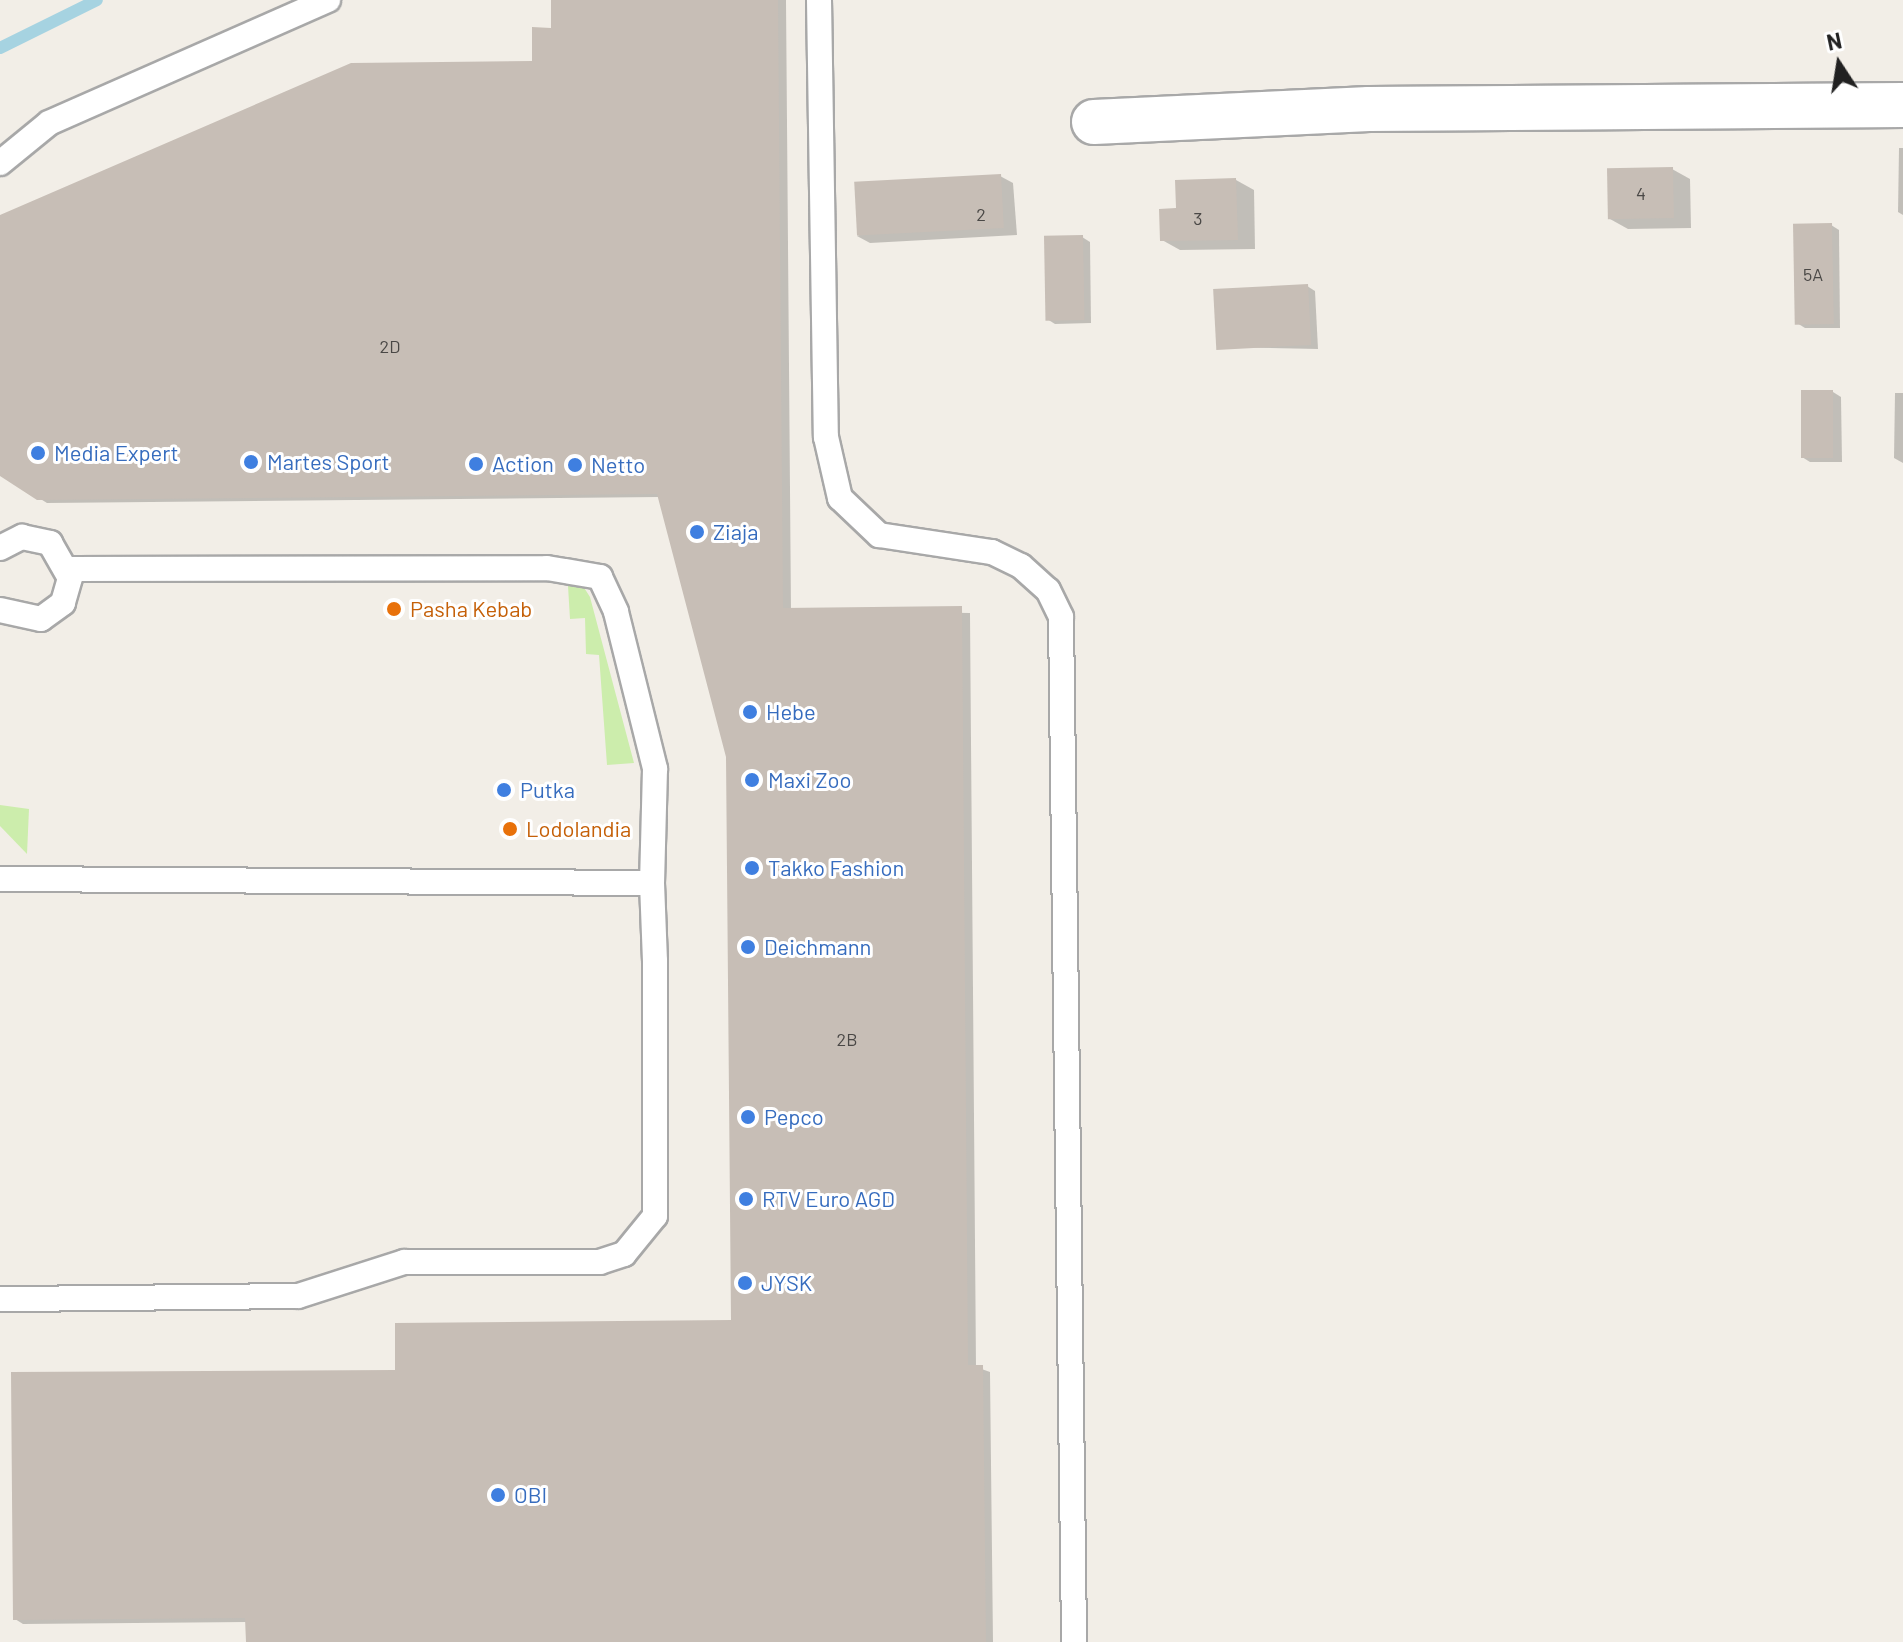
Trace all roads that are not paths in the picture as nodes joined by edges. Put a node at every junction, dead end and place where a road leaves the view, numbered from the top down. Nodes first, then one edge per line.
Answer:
1 (328, 0) edge
2 (819, 0) edge
3 (1903, 105) edge
4 (1094, 122) dead end
5 (0, 163) edge
6 (2, 543) edge
7 (68, 569) junction
8 (1, 614) edge
9 (0, 879) edge
10 (652, 883) junction
11 (0, 1299) edge
12 (1074, 1642) edge

1 - 5 lane
2 - 12 lane
3 - 4 street
6 - 7 lane
7 - 8 lane
7 - 10 lane
9 - 10 lane
10 - 11 lane

